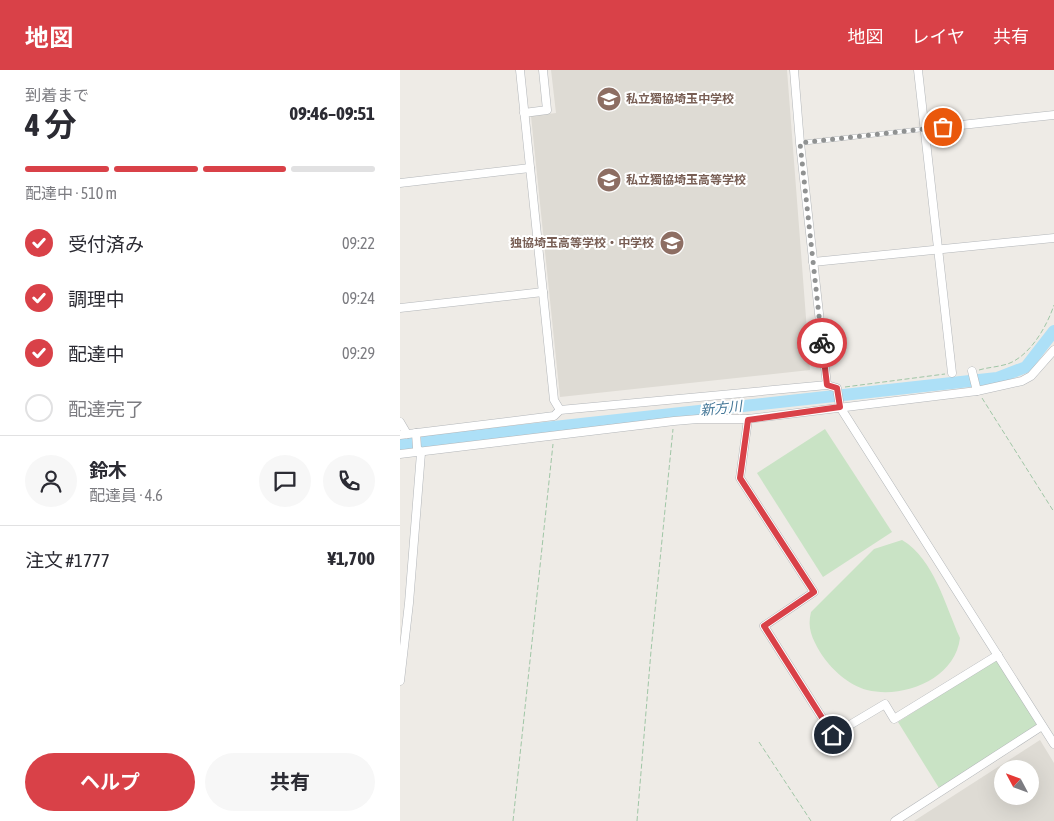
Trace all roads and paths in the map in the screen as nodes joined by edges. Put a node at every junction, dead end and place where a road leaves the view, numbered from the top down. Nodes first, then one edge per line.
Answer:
1 (520, 70) edge
2 (543, 70) edge
3 (794, 70) edge
4 (918, 70) edge
5 (524, 113) junction
6 (1054, 114) edge
7 (924, 129) junction
8 (800, 143) junction
9 (530, 168) junction
10 (400, 184) edge
11 (1054, 238) edge
12 (938, 249) junction
13 (813, 262) junction
14 (542, 292) junction
15 (400, 308) edge
16 (1054, 350) edge
17 (972, 371) dead end
18 (952, 373) dead end
19 (827, 385) junction
20 (978, 392) junction
21 (839, 404) junction
22 (560, 410) junction
23 (748, 420) junction
24 (674, 421) junction
25 (400, 422) edge
26 (404, 434) edge
27 (416, 435) junction
28 (554, 437) junction
29 (419, 450) junction
30 (400, 454) edge
31 (1054, 512) edge
32 (998, 655) junction
33 (400, 681) edge
34 (1042, 726) junction
35 (759, 742) dead end
36 (1054, 744) edge
37 (513, 821) edge
38 (637, 821) edge
39 (811, 821) edge
40 (895, 821) edge

1 - 5 street
2 - 5 street
3 - 8 street
4 - 7 street
5 - 9 street
6 - 7 street
7 - 8 lane
7 - 12 street
8 - 13 street
9 - 10 street
9 - 14 street
11 - 12 street
12 - 13 street
12 - 18 street
13 - 19 street
14 - 15 street
14 - 22 street
16 - 20 street
17 - 20 street
19 - 21 street
19 - 22 street
20 - 21 street
20 - 31 path
21 - 23 street
21 - 32 street
22 - 27 street
23 - 24 street
23 - 32 street
24 - 28 street
24 - 38 path
25 - 26 street
26 - 27 street
27 - 29 street
28 - 29 street
28 - 37 path
29 - 30 street
29 - 33 street
32 - 34 street
34 - 36 street
34 - 40 street
35 - 39 path

